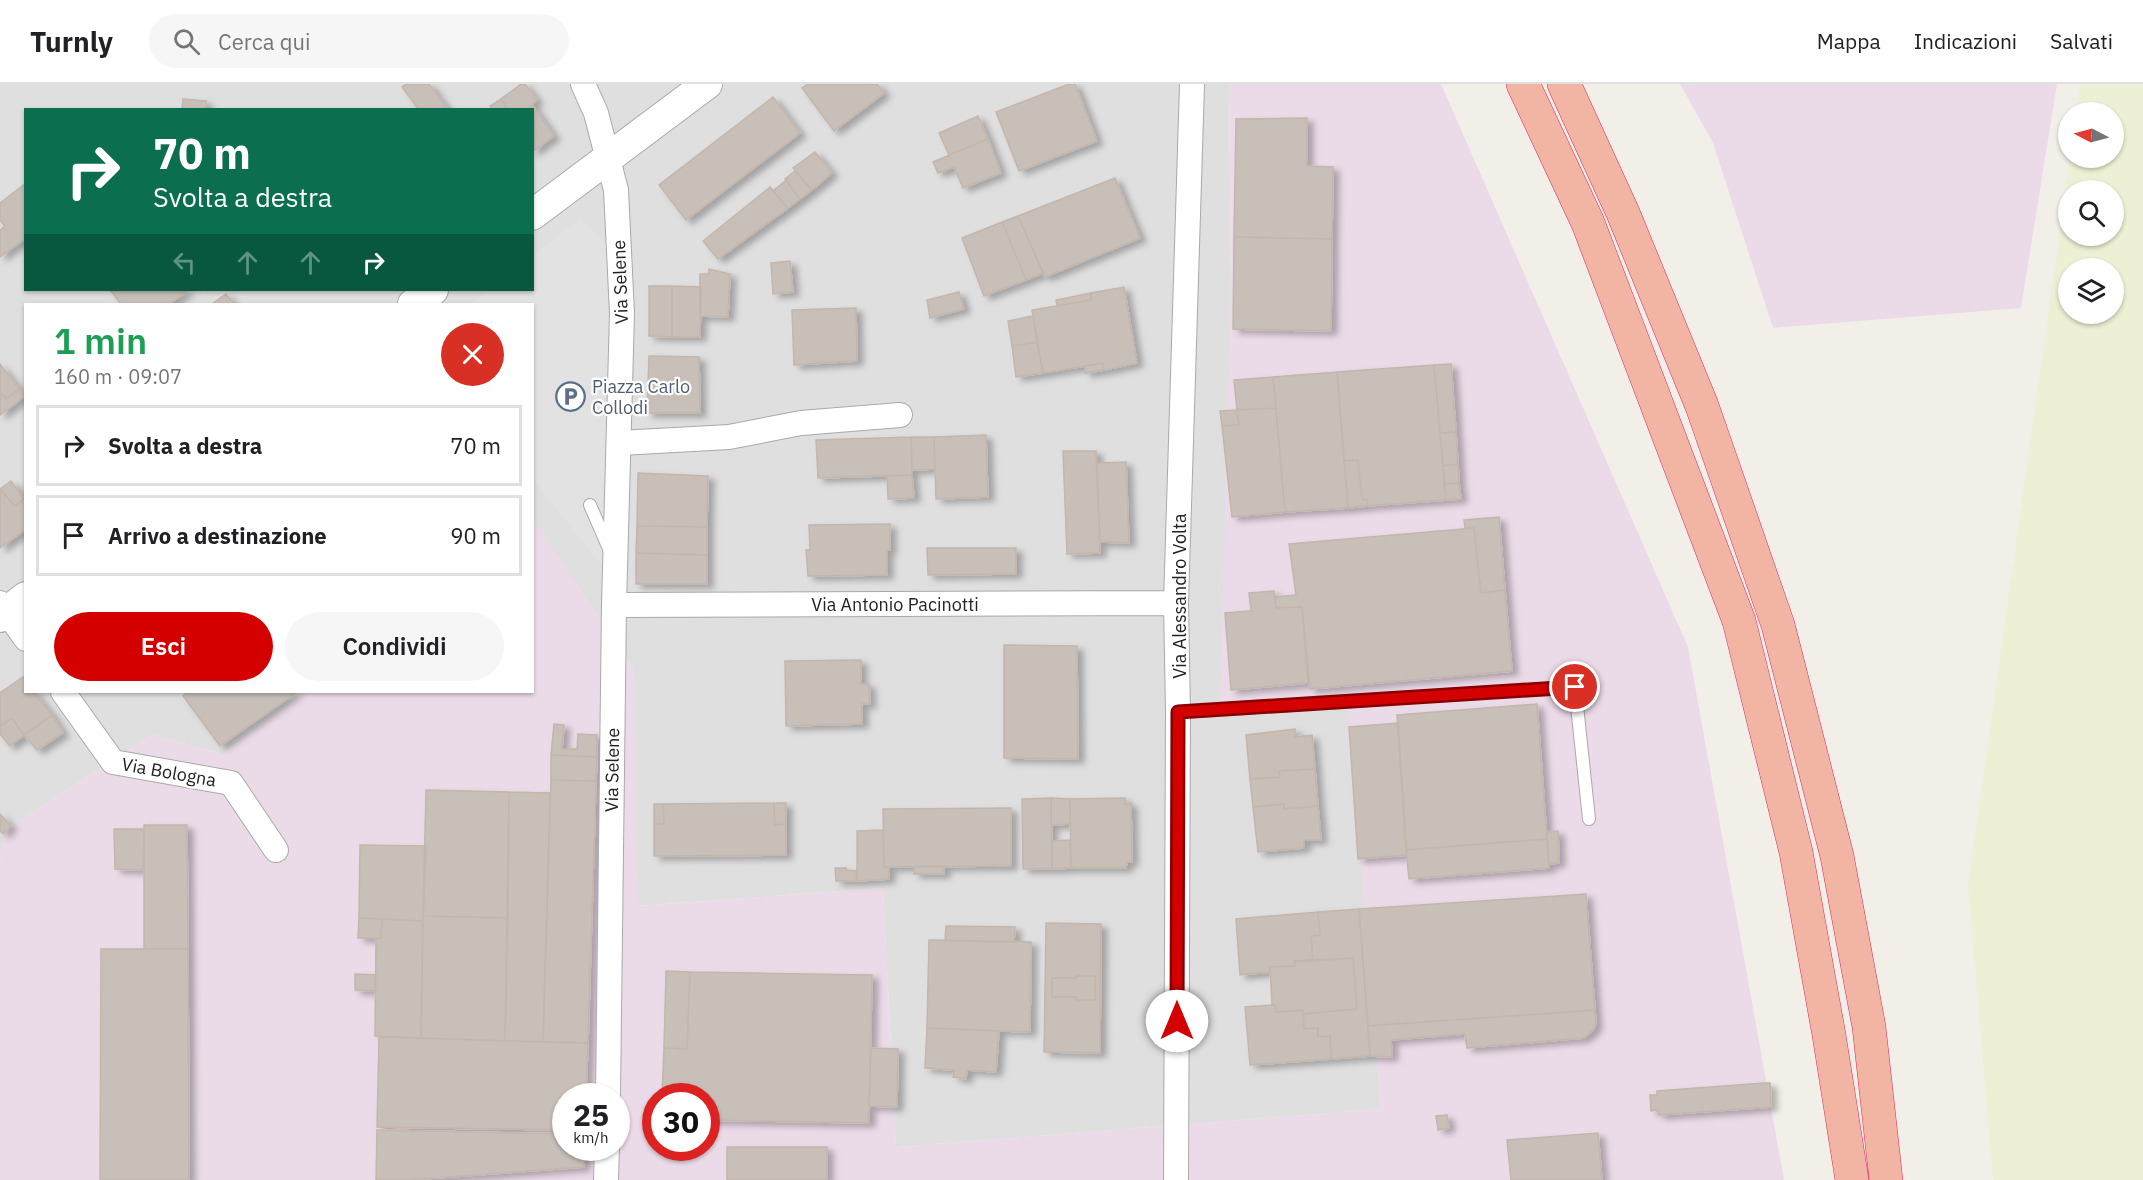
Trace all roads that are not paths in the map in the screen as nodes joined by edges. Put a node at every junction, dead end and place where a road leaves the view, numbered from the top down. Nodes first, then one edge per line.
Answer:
1 (583, 84) edge
2 (707, 84) edge
3 (1192, 84) edge
4 (1523, 84) edge
5 (1564, 84) edge
6 (608, 159) junction
7 (534, 214) edge
8 (433, 291) edge
9 (415, 303) edge
10 (900, 415) dead end
11 (620, 443) junction
12 (590, 505) dead end
13 (616, 563) junction
14 (1176, 603) junction
15 (614, 605) junction
16 (6, 608) edge
17 (24, 636) edge
18 (64, 693) edge
19 (1178, 712) junction
20 (1588, 819) dead end
21 (276, 850) dead end
22 (1869, 1027) junction
23 (608, 1083) edge
24 (607, 1161) edge
25 (606, 1180) edge
26 (1176, 1180) edge
27 (1852, 1180) edge
28 (1886, 1180) edge
29 (1910, 1180) edge

1 - 6 street, Via Selene
2 - 6 street
3 - 14 street, Via Alessandro Volta
4 - 27 highway
5 - 22 highway
6 - 7 street
6 - 11 street, Via Selene
8 - 9 street
10 - 11 street
11 - 13 street, Via Selene
12 - 13 lane
13 - 15 street, Via Selene
14 - 15 street, Via Antonio Pacinotti
14 - 19 street, Via Alessandro Volta
15 - 23 street, Via Selene
16 - 17 street
18 - 21 street, Via Bologna
19 - 20 lane
19 - 26 street, Via Alessandro Volta
22 - 28 highway
22 - 29 highway
24 - 25 street

